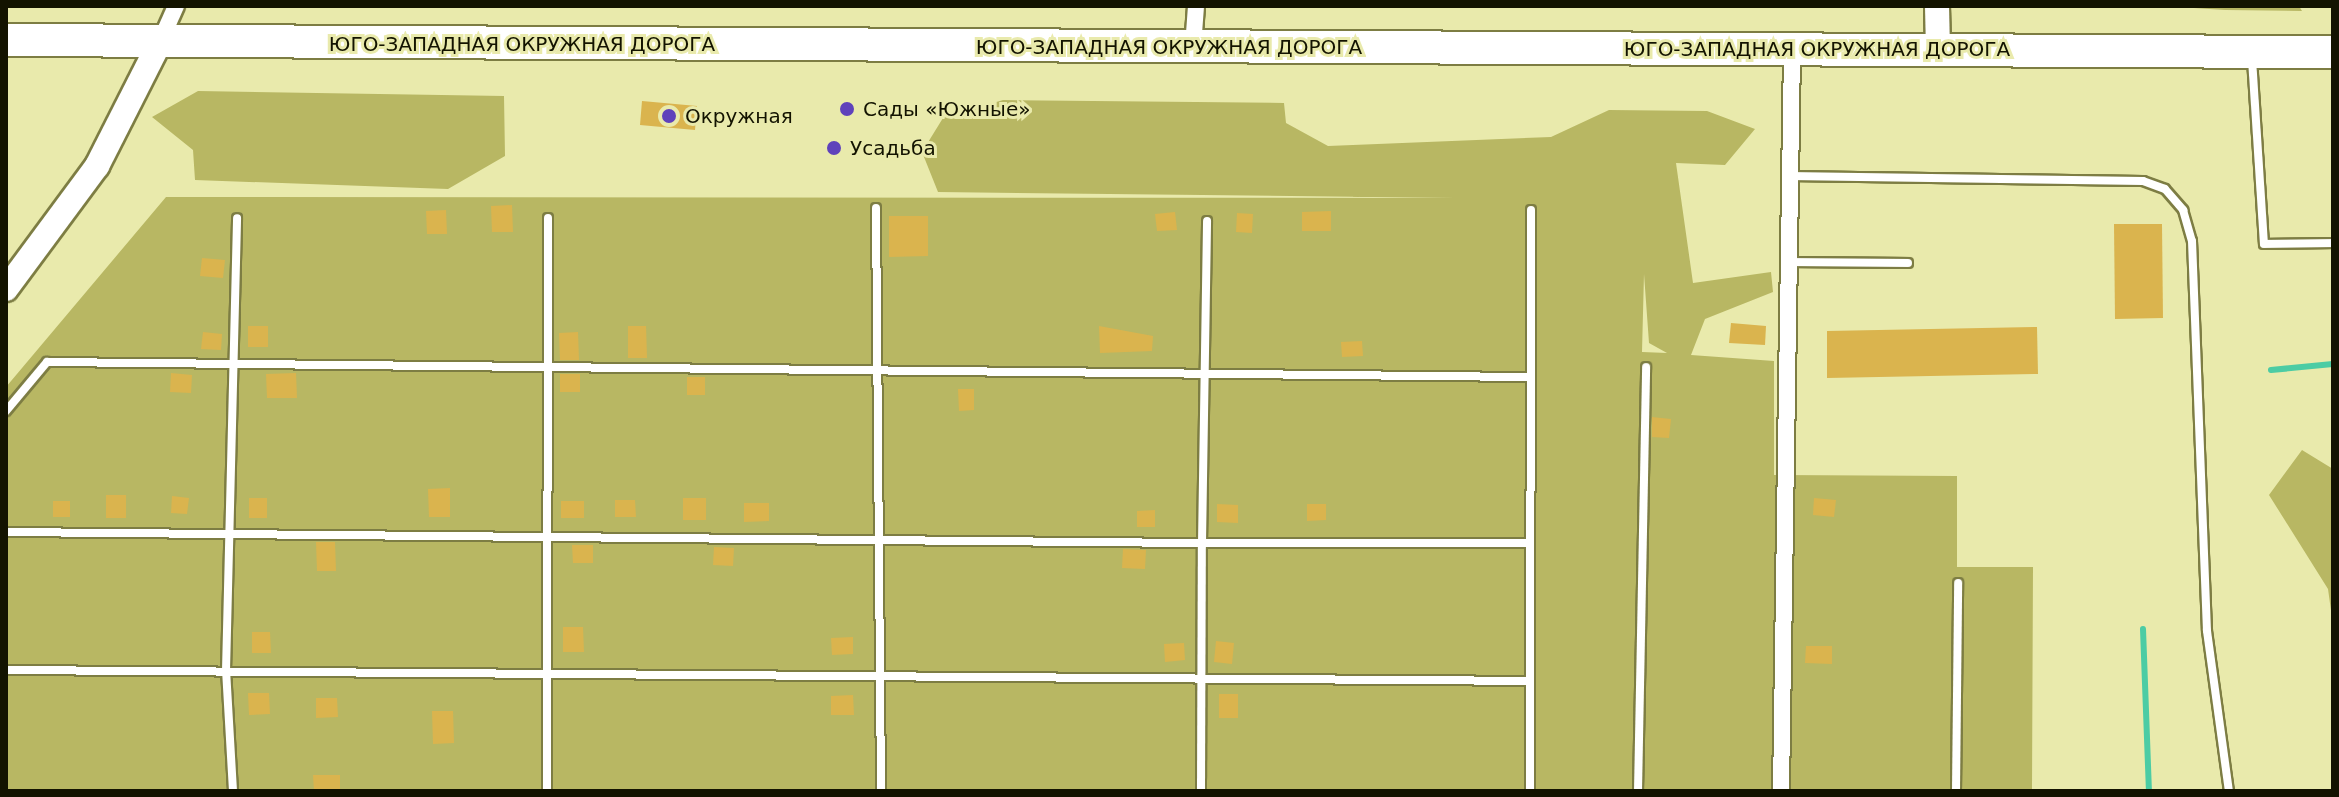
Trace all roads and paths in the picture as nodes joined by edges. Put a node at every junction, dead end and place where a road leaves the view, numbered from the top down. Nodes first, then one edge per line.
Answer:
1 (176, 6) edge
2 (1196, 6) edge
3 (1937, 6) edge
4 (6, 40) edge
5 (160, 42) junction
6 (1193, 47) junction
7 (1792, 49) junction
8 (1938, 50) junction
9 (2251, 51) junction
10 (2333, 52) edge
11 (1787, 176) junction
12 (876, 208) dead end
13 (1531, 210) dead end
14 (237, 218) dead end
15 (548, 218) dead end
16 (1207, 221) dead end
17 (2333, 243) edge
18 (1788, 262) junction
19 (1908, 263) dead end
20 (6, 289) edge
21 (230, 365) junction
22 (1646, 367) dead end
23 (1201, 369) junction
24 (548, 370) junction
25 (878, 372) junction
26 (1530, 377) junction
27 (6, 411) edge
28 (6, 532) edge
29 (230, 534) junction
30 (547, 535) junction
31 (884, 540) junction
32 (1202, 543) junction
33 (1530, 543) junction
34 (1958, 583) dead end
35 (6, 670) edge
36 (226, 671) junction
37 (546, 673) junction
38 (882, 674) junction
39 (1200, 678) junction
40 (1529, 681) junction
41 (233, 791) edge
42 (547, 791) edge
43 (881, 791) edge
44 (1201, 791) edge
45 (1530, 791) edge
46 (1638, 791) edge
47 (1781, 791) edge
48 (1956, 791) edge
49 (2229, 791) edge

1 - 5 street
2 - 6 street
3 - 8 street
4 - 5 highway, ЮГО-ЗАПАДНАЯ ОКРУЖНАЯ ДОРОГА
5 - 6 highway, ЮГО-ЗАПАДНАЯ ОКРУЖНАЯ ДОРОГА
5 - 20 street
6 - 7 highway, ЮГО-ЗАПАДНАЯ ОКРУЖНАЯ ДОРОГА
7 - 8 highway, ЮГО-ЗАПАДНАЯ ОКРУЖНАЯ ДОРОГА
7 - 11 street
8 - 9 highway, ЮГО-ЗАПАДНАЯ ОКРУЖНАЯ ДОРОГА
9 - 10 highway, ЮГО-ЗАПАДНАЯ ОКРУЖНАЯ ДОРОГА
9 - 17 lane
11 - 18 street
11 - 49 lane
12 - 25 lane
13 - 26 lane
14 - 21 lane
15 - 24 lane
16 - 23 lane
18 - 19 lane
18 - 47 street
21 - 24 lane
21 - 27 lane
21 - 29 lane
22 - 46 lane
23 - 25 lane
23 - 26 lane
23 - 32 lane
24 - 25 lane
24 - 30 lane
25 - 31 lane
26 - 33 lane
28 - 29 lane
29 - 30 lane
29 - 36 lane
30 - 31 lane
30 - 37 lane
31 - 32 lane
31 - 38 lane
32 - 33 lane
32 - 39 lane
33 - 40 lane
34 - 48 lane
35 - 36 lane
36 - 37 lane
36 - 41 lane
37 - 38 lane
37 - 42 lane
38 - 39 lane
38 - 43 lane
39 - 40 lane
39 - 44 lane
40 - 45 lane

